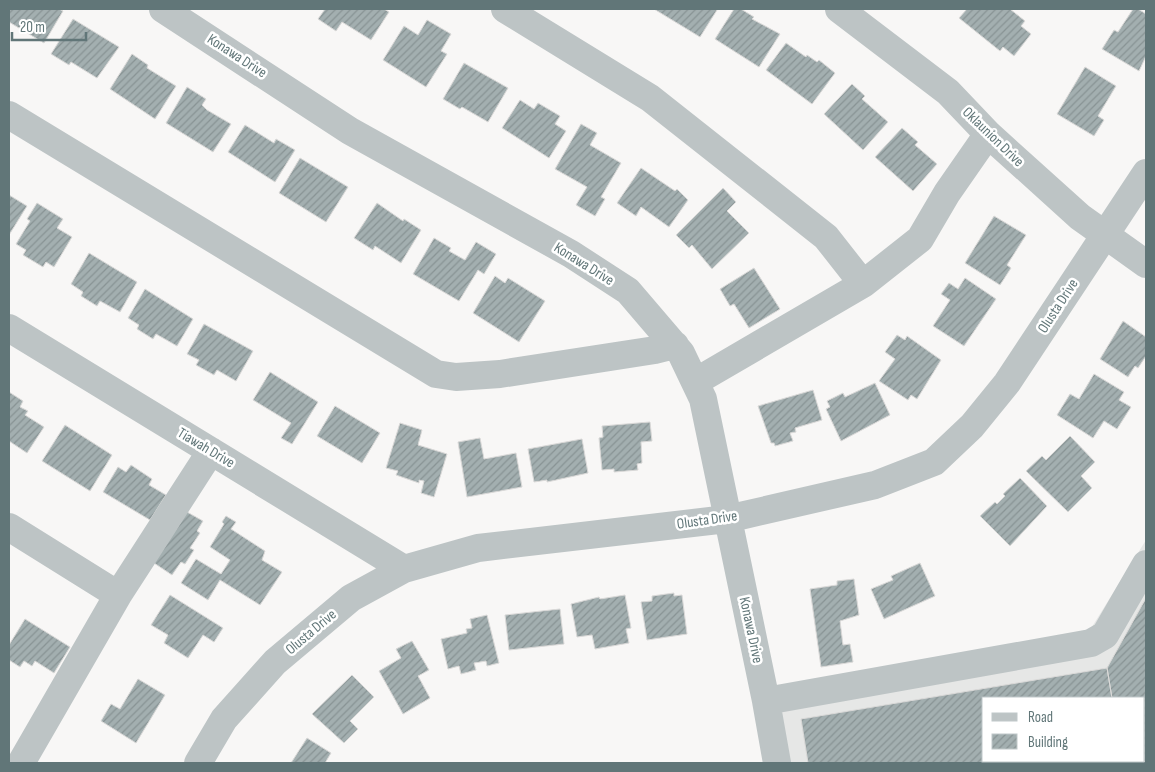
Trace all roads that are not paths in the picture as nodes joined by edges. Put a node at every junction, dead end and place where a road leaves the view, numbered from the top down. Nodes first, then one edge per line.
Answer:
1 (163, 9) edge
2 (505, 9) edge
3 (840, 9) edge
4 (9, 116) edge
5 (988, 134) junction
6 (1146, 173) edge
7 (1104, 236) junction
8 (1146, 264) edge
9 (863, 284) junction
10 (9, 328) edge
11 (674, 345) junction
12 (695, 382) junction
13 (211, 451) junction
14 (727, 519) junction
15 (9, 527) edge
16 (1146, 564) edge
17 (404, 569) junction
18 (118, 595) junction
19 (766, 701) junction
20 (24, 756) edge
21 (198, 763) edge
22 (777, 763) edge

1 - 11 street, Konawa Drive
2 - 9 street
3 - 5 street, Oklaunion Drive
4 - 11 street
5 - 7 street, Oklaunion Drive
5 - 9 street
6 - 7 street, Olusta Drive
7 - 8 street, Oklaunion Drive
7 - 14 street, Olusta Drive
9 - 12 street
10 - 13 street, Tiawah Drive
11 - 12 street, Konawa Drive
12 - 14 street, Konawa Drive
13 - 17 street, Tiawah Drive
13 - 18 street
14 - 17 street, Olusta Drive
14 - 19 street, Konawa Drive
15 - 18 street
16 - 19 street
17 - 21 street, Olusta Drive
18 - 20 street
19 - 22 street, Konawa Drive

